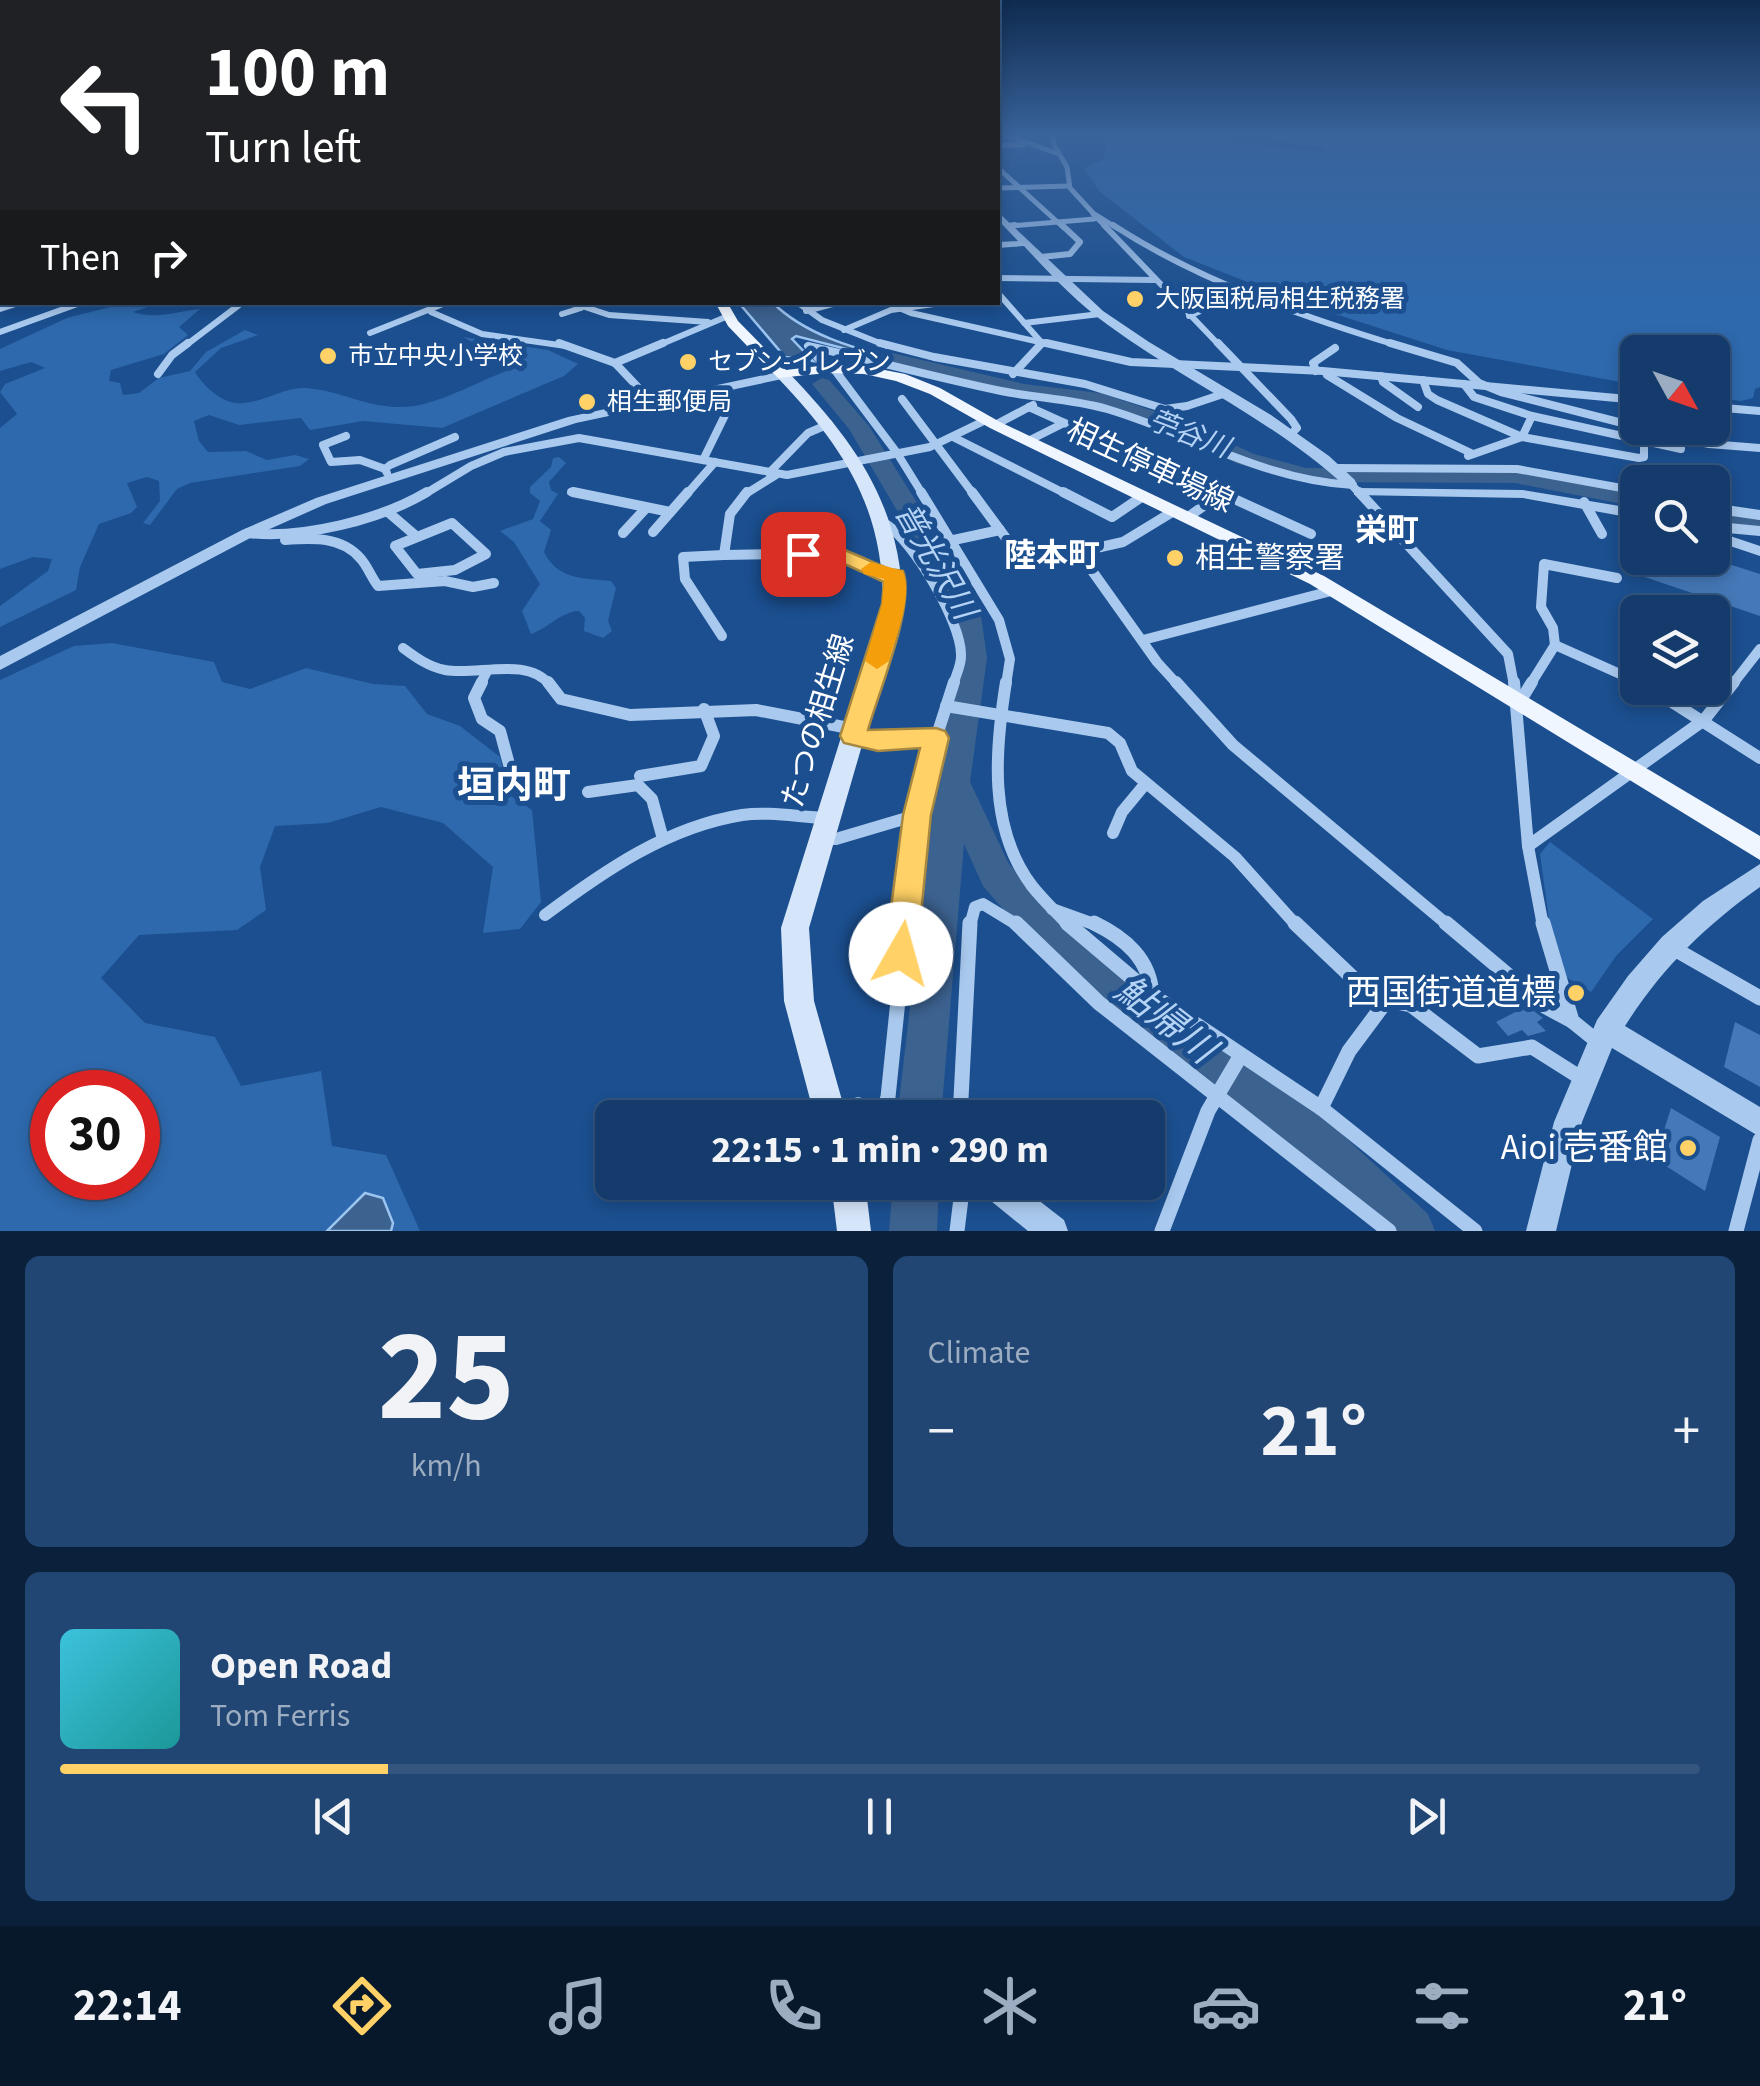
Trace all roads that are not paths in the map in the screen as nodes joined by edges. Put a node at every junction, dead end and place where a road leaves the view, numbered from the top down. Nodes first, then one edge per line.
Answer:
1 (1025, 191) edge
2 (1074, 191) edge
3 (1094, 216) junction
4 (1000, 217) edge
5 (1060, 221) junction
6 (1009, 226) junction
7 (1026, 242) junction
8 (1000, 245) edge
9 (1041, 257) junction
10 (1000, 278) edge
11 (1063, 279) junction
12 (1154, 280) junction
13 (1245, 292) junction
14 (1000, 297) edge
15 (75, 305) edge
16 (238, 305) edge
17 (443, 305) edge
18 (576, 305) edge
19 (588, 305) edge
20 (800, 305) edge
21 (829, 305) edge
22 (892, 305) edge
23 (923, 305) edge
24 (582, 308) junction
25 (898, 308) junction
26 (724, 309) edge
27 (806, 311) junction
28 (431, 312) junction
29 (562, 314) dead end
30 (1100, 314) junction
31 (1190, 316) junction
32 (708, 322) junction
33 (1024, 323) junction
34 (843, 330) junction
35 (0, 332) edge
36 (370, 332) dead end
37 (1042, 343) junction
38 (1335, 348) dead end
39 (615, 363) junction
40 (1178, 365) junction
41 (1239, 367) junction
42 (831, 369) junction
43 (1319, 371) junction
44 (158, 374) dead end
45 (1013, 374) junction
46 (783, 375) junction
47 (1381, 376) junction
48 (1423, 380) junction
49 (1464, 384) junction
50 (1483, 385) junction
51 (1226, 393) junction
52 (1041, 398) junction
53 (1620, 398) edge
54 (902, 399) dead end
55 (651, 401) junction
56 (729, 407) dead end
57 (1029, 407) junction
58 (1418, 407) dead end
59 (1730, 408) edge
60 (1760, 411) edge
61 (1532, 416) junction
62 (991, 423) junction
63 (1064, 423) junction
64 (1620, 423) edge
65 (828, 424) junction
66 (1292, 434) junction
67 (346, 436) dead end
68 (1620, 436) edge
69 (455, 437) dead end
70 (953, 437) junction
71 (1522, 437) junction
72 (1028, 441) junction
73 (936, 445) junction
74 (1644, 445) edge
75 (1662, 445) edge
76 (1722, 445) edge
77 (1760, 448) edge
78 (1681, 449) dead end
79 (1471, 453) junction
80 (894, 454) junction
81 (703, 460) junction
82 (856, 460) junction
83 (715, 462) junction
84 (1456, 466) junction
85 (1336, 469) junction
86 (388, 473) junction
87 (773, 474) junction
88 (1354, 487) junction
89 (1620, 488) edge
90 (571, 492) dead end
91 (1222, 494) junction
92 (1143, 496) junction
93 (1584, 502) junction
94 (646, 508) junction
95 (1620, 510) edge
96 (1730, 511) edge
97 (388, 512) junction
98 (670, 512) junction
99 (1181, 514) junction
100 (1760, 515) edge
101 (886, 525) junction
102 (1730, 528) edge
103 (1000, 530) junction
104 (1760, 531) edge
105 (653, 532) dead end
106 (622, 533) dead end
107 (1311, 534) dead end
108 (1602, 534) dead end
109 (253, 535) junction
110 (416, 536) junction
111 (949, 541) junction
112 (1730, 541) edge
113 (1078, 551) junction
114 (1760, 551) edge
115 (724, 555) junction
116 (895, 576) junction
117 (1616, 578) dead end
118 (494, 583) dead end
119 (1335, 590) junction
120 (722, 636) dead end
121 (1142, 640) junction
122 (1555, 644) junction
123 (403, 648) dead end
124 (1760, 649) edge
125 (0, 664) edge
126 (487, 671) junction
127 (1620, 674) edge
128 (1518, 705) junction
129 (1684, 705) edge
130 (949, 707) junction
131 (704, 709) junction
132 (996, 716) junction
133 (1704, 720) junction
134 (854, 733) junction
135 (936, 738) junction
136 (1760, 758) edge
137 (510, 768) dead end
138 (1634, 769) junction
139 (640, 776) dead end
140 (1146, 783) junction
141 (588, 792) dead end
142 (917, 815) junction
143 (824, 828) junction
144 (1113, 833) dead end
145 (664, 839) junction
146 (1528, 846) junction
147 (1760, 849) edge
148 (1760, 874) edge
149 (1052, 908) junction
150 (546, 915) dead end
151 (1670, 946) junction
152 (1152, 995) junction
153 (1760, 998) edge
154 (1388, 1000) junction
155 (1572, 1022) junction
156 (1602, 1036) junction
157 (1239, 1059) junction
158 (1581, 1078) junction
159 (1221, 1090) junction
160 (826, 1100) edge
161 (888, 1100) edge
162 (961, 1100) edge
163 (1321, 1108) junction
164 (1760, 1124) edge
165 (1760, 1140) edge
166 (850, 1200) edge
167 (959, 1200) edge
168 (1013, 1200) edge
169 (854, 1231) edge
170 (957, 1231) edge
171 (1053, 1231) edge
172 (1162, 1231) edge
173 (1388, 1231) edge
174 (1475, 1231) edge
175 (1540, 1231) edge
176 (1736, 1231) edge

1 - 5 street
2 - 3 street
3 - 5 street
3 - 12 street
3 - 13 street
4 - 6 street
5 - 6 street
5 - 9 street
6 - 7 street
7 - 8 street
7 - 9 street
9 - 11 street
10 - 11 street
11 - 12 street
11 - 30 street
12 - 31 street
13 - 31 street
13 - 50 street
14 - 33 street
15 - 35 street
16 - 44 street
17 - 28 street
18 - 24 street
19 - 24 street
20 - 27 street
21 - 27 street
22 - 25 street
23 - 25 street
24 - 29 street
24 - 32 street
25 - 34 street
25 - 37 street
26 - 32 street
26 - 46 main road
27 - 34 street
28 - 36 street
28 - 39 street
30 - 33 street
30 - 40 street
31 - 41 street
32 - 39 street
33 - 37 street
34 - 45 street
37 - 40 street
37 - 45 street
38 - 43 street
39 - 55 street
40 - 41 street
40 - 51 street
41 - 43 street
41 - 66 street
42 - 46 main road, 相生停車場線
42 - 52 street
42 - 62 main road, 相生停車場線
42 - 80 street
43 - 47 street
43 - 79 street
45 - 51 street
46 - 55 street
46 - 65 main road, たつの相生線
47 - 48 street
47 - 58 street
48 - 49 street
48 - 71 street
49 - 50 street
49 - 61 street
50 - 53 street
50 - 64 street
51 - 66 street
52 - 57 street
52 - 88 street
54 - 73 street
55 - 86 street
56 - 81 street
57 - 62 street
57 - 63 street
59 - 60 street
61 - 68 street
61 - 71 street
62 - 70 street
62 - 72 main road, 相生停車場線
63 - 72 street
63 - 91 street
65 - 82 main road, たつの相生線
65 - 87 street
66 - 85 street
67 - 86 street
69 - 86 street
70 - 73 street
70 - 92 street
71 - 74 street
71 - 79 street
72 - 92 main road, 相生停車場線
73 - 80 street
73 - 103 street
75 - 78 street
76 - 77 street
79 - 84 street
80 - 82 street
80 - 111 street
81 - 83 street
81 - 97 street
82 - 87 street
82 - 101 main road, たつの相生線
83 - 87 street
83 - 98 street
84 - 85 street
84 - 89 street
85 - 88 street
86 - 109 street
87 - 115 street
88 - 93 street
88 - 128 street
90 - 94 street
91 - 99 street
91 - 107 street
92 - 99 main road, 相生停車場線
93 - 95 street
93 - 108 street
94 - 98 street
94 - 106 street
96 - 100 street
97 - 109 street
97 - 110 street
98 - 105 street
99 - 113 street
99 - 119 main road, 相生停車場線
101 - 116 main road, たつの相生線
101 - 130 street
102 - 104 street
103 - 111 street
103 - 113 street
109 - 118 street
109 - 125 street
110 - 110 street
111 - 132 street
112 - 114 street
113 - 121 street
115 - 116 street
115 - 120 street
116 - 134 main road, たつの相生線
117 - 122 street
119 - 121 street
119 - 128 main road, 相生停車場線
121 - 155 street
122 - 127 street
122 - 128 street
123 - 126 street
124 - 133 street
126 - 131 street
126 - 137 street
128 - 138 main road, 相生停車場線
128 - 146 street
129 - 133 street
130 - 132 street
130 - 135 street
131 - 134 street
131 - 139 street
132 - 140 street
132 - 149 street
133 - 136 street
133 - 138 street
134 - 135 street
134 - 143 main road, たつの相生線
135 - 142 street
138 - 146 street
138 - 147 main road, 相生停車場線
140 - 144 street
140 - 154 street
141 - 145 street
142 - 143 street
142 - 161 street
143 - 145 street
143 - 160 main road, たつの相生線
145 - 150 street
146 - 155 street
148 - 151 street
149 - 152 street
149 - 152 street
151 - 153 street
151 - 156 street
152 - 157 street
154 - 158 street
154 - 163 street
155 - 156 street
156 - 158 street
156 - 164 street
157 - 159 street
157 - 163 street
158 - 175 street
159 - 162 street
159 - 172 street
159 - 173 street
163 - 174 street
165 - 176 street
166 - 169 main road
167 - 170 street
168 - 171 street

